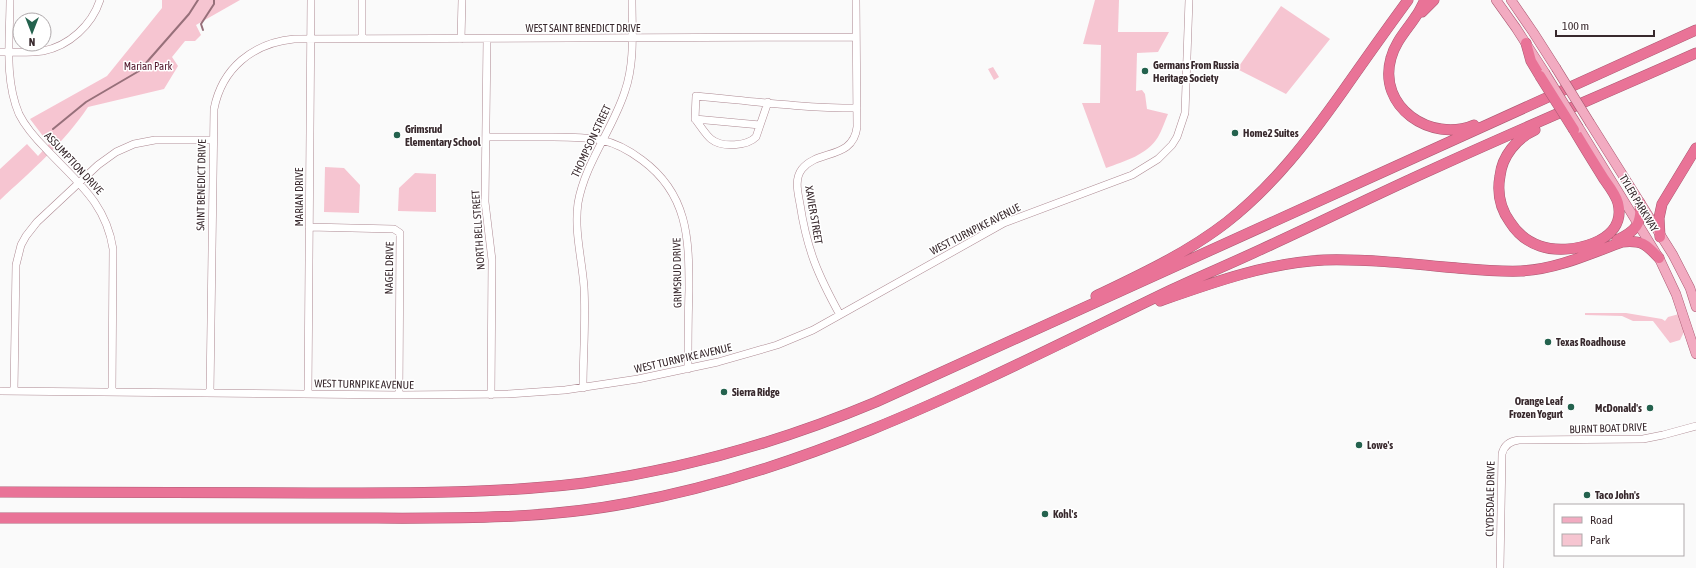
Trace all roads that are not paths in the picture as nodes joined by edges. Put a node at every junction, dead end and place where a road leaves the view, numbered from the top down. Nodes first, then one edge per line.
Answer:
1 (10, 0) edge
2 (100, 0) edge
3 (311, 0) edge
4 (362, 0) edge
5 (462, 0) edge
6 (632, 0) edge
7 (856, 0) edge
8 (1189, 0) edge
9 (1408, 0) edge
10 (1425, 0) edge
11 (1434, 0) edge
12 (1496, 0) edge
13 (1511, 0) edge
14 (1417, 15) junction
15 (1696, 30) edge
16 (856, 37) junction
17 (632, 38) junction
18 (311, 39) junction
19 (362, 39) junction
20 (461, 39) junction
21 (487, 39) junction
22 (1526, 43) joint
23 (1664, 45) junction
24 (0, 52) edge
25 (10, 52) junction
26 (1696, 53) edge
27 (768, 102) junction
28 (857, 108) junction
29 (1570, 109) junction
30 (695, 119) junction
31 (760, 125) junction
32 (1576, 129) junction
33 (486, 137) junction
34 (212, 140) junction
35 (603, 140) junction
36 (1696, 148) edge
37 (78, 183) junction
38 (1640, 203) junction
39 (1639, 224) junction
40 (309, 227) junction
41 (1660, 237) junction
42 (1598, 251) junction
43 (1659, 258) junction
44 (1696, 307) edge
45 (840, 315) junction
46 (1108, 322) junction
47 (1696, 354) edge
48 (688, 369) junction
49 (583, 388) junction
50 (908, 388) junction
51 (0, 391) edge
52 (14, 391) junction
53 (112, 392) junction
54 (210, 393) junction
55 (308, 394) junction
56 (399, 395) junction
57 (491, 395) junction
58 (1696, 426) edge
59 (1519, 440) joint
60 (0, 492) edge
61 (0, 518) edge
62 (1500, 568) edge

1 - 25 street, ASSUMPTION DRIVE
2 - 25 street
3 - 18 street, MARIAN DRIVE
4 - 19 street
5 - 20 street
6 - 17 street, THOMPSON STREET
7 - 16 street, XAVIER STREET
8 - 45 street, WEST TURNPIKE AVENUE
9 - 50 highway
10 - 14 highway
11 - 14 highway
12 - 22 main road
13 - 38 main road, TYLER PARKWAY, bridge
14 - 23 highway
15 - 23 highway
16 - 17 street, WEST SAINT BENEDICT DRIVE
16 - 28 street, XAVIER STREET
17 - 21 street, WEST SAINT BENEDICT DRIVE
17 - 35 street, THOMPSON STREET
18 - 19 street, WEST SAINT BENEDICT DRIVE
18 - 34 street, SAINT BENEDICT DRIVE
18 - 40 street, MARIAN DRIVE
19 - 20 street, WEST SAINT BENEDICT DRIVE
20 - 21 street, WEST SAINT BENEDICT DRIVE
21 - 33 street, NORTH BELL STREET
22 - 32 highway, bridge
23 - 50 highway
24 - 25 street
25 - 37 street, ASSUMPTION DRIVE
26 - 29 highway
27 - 28 street
27 - 30 street
27 - 31 street
28 - 45 street, XAVIER STREET
29 - 32 highway
29 - 46 highway
30 - 31 street
30 - 31 street
32 - 39 main road, TYLER PARKWAY
33 - 35 street, GRIMSRUD DRIVE
33 - 57 street, NORTH BELL STREET
34 - 37 street
34 - 54 street, SAINT BENEDICT DRIVE
35 - 48 street, GRIMSRUD DRIVE
35 - 49 street, THOMPSON STREET
36 - 41 highway
37 - 52 street
37 - 53 street, ASSUMPTION DRIVE
38 - 39 highway
38 - 41 main road, TYLER PARKWAY
39 - 42 highway
39 - 43 main road, TYLER PARKWAY
40 - 55 street, MARIAN DRIVE
40 - 56 street, NAGEL DRIVE
41 - 44 main road, TYLER PARKWAY
42 - 43 highway
42 - 46 highway
43 - 47 main road, TYLER PARKWAY
45 - 48 street, WEST TURNPIKE AVENUE
46 - 61 highway
48 - 49 street, WEST TURNPIKE AVENUE
49 - 57 street, WEST TURNPIKE AVENUE
50 - 60 highway
51 - 52 street, WEST TURNPIKE AVENUE
52 - 53 street, WEST TURNPIKE AVENUE
53 - 54 street, WEST TURNPIKE AVENUE
54 - 55 street, WEST TURNPIKE AVENUE
55 - 56 street, WEST TURNPIKE AVENUE
56 - 57 street, WEST TURNPIKE AVENUE
58 - 59 street, BURNT BOAT DRIVE
59 - 62 street, CLYDESDALE DRIVE

